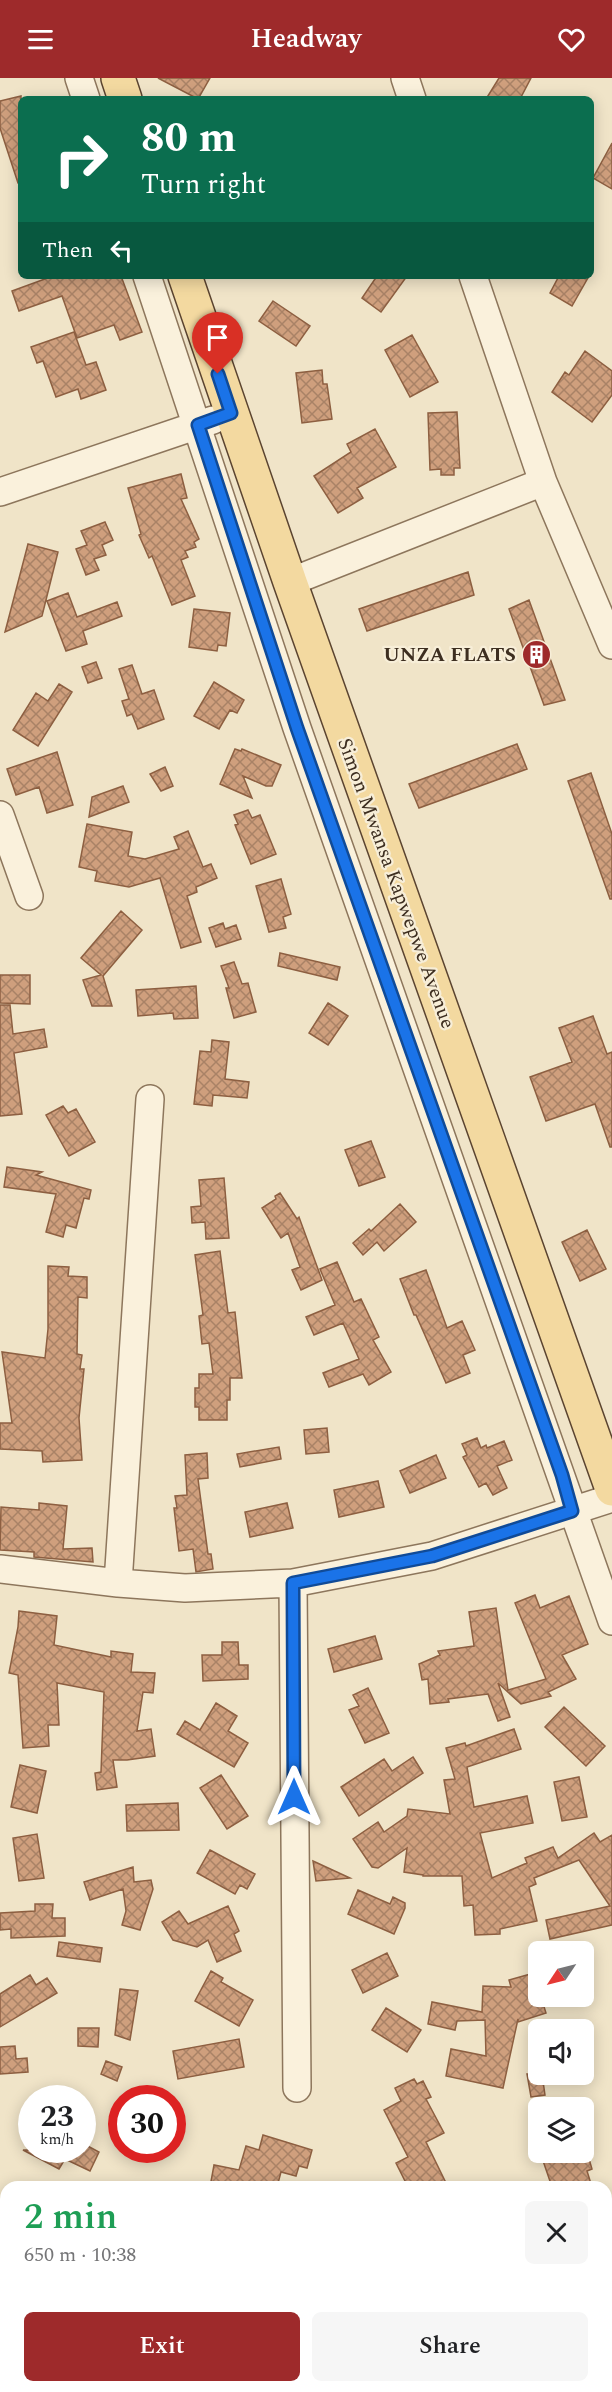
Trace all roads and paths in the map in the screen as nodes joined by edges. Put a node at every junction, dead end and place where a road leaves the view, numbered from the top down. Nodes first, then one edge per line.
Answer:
1 (79, 78) edge
2 (118, 78) edge
3 (405, 78) edge
4 (85, 96) edge
5 (124, 96) edge
6 (411, 96) edge
7 (148, 279) edge
8 (186, 279) edge
9 (473, 279) edge
10 (231, 413) junction
11 (198, 425) junction
12 (543, 482) junction
13 (0, 492) edge
14 (290, 582) junction
15 (611, 638) edge
16 (0, 815) edge
17 (28, 896) dead end
18 (436, 994) junction
19 (396, 1006) junction
20 (150, 1099) dead end
21 (612, 1489) edge
22 (612, 1498) edge
23 (572, 1511) junction
24 (0, 1569) edge
25 (118, 1583) junction
26 (293, 1583) junction
27 (612, 1621) edge
28 (297, 2088) dead end

1 - 4 street
2 - 5 main road
3 - 6 street
7 - 11 street
8 - 10 main road, Simon Mwansa Kapwepwe Avenue
9 - 12 street
10 - 11 street
10 - 14 main road, Simon Mwansa Kapwepwe Avenue
11 - 13 street
11 - 19 street
12 - 14 street
12 - 15 street
14 - 18 main road, Simon Mwansa Kapwepwe Avenue
16 - 17 street
18 - 19 street
18 - 21 main road, Simon Mwansa Kapwepwe Avenue
19 - 23 street
20 - 25 street
22 - 23 street
23 - 26 street
23 - 27 street
24 - 25 street
25 - 26 street
26 - 28 street

